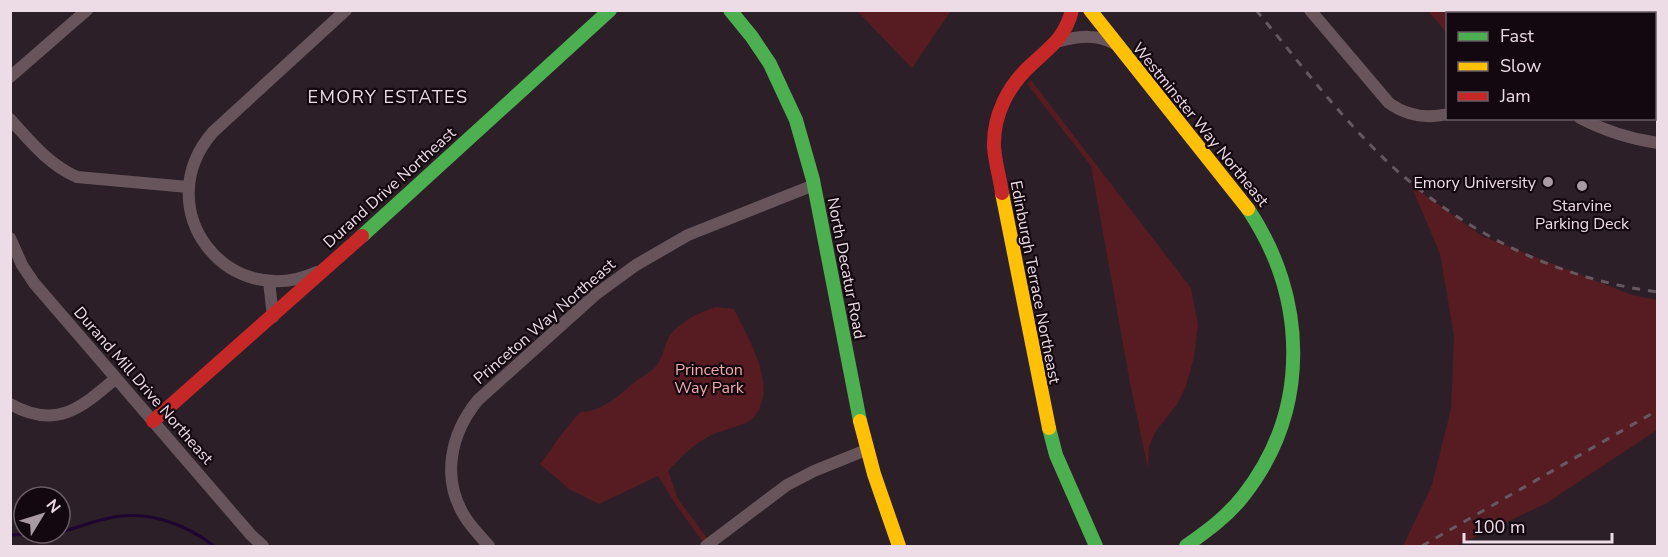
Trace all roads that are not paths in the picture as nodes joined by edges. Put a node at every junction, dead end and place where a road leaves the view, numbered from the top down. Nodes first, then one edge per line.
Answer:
1 (87, 10) edge
2 (346, 10) edge
3 (610, 10) edge
4 (730, 10) edge
5 (1072, 10) edge
6 (1089, 10) edge
7 (1310, 10) edge
8 (1060, 41) junction
9 (1116, 45) junction
10 (10, 77) edge
11 (1446, 114) edge
12 (10, 119) edge
13 (1584, 120) edge
14 (1658, 142) edge
15 (814, 185) junction
16 (188, 187) junction
17 (10, 238) edge
18 (324, 268) junction
19 (269, 281) junction
20 (273, 317) junction
21 (115, 379) junction
22 (10, 404) edge
23 (153, 421) junction
24 (866, 450) junction
25 (263, 546) edge
26 (489, 546) edge
27 (706, 546) edge
28 (899, 546) edge
29 (1096, 546) edge
30 (1186, 546) edge

1 - 10 street
2 - 16 street
3 - 18 street, Durand Drive Northeast
4 - 15 street, North Decatur Road
5 - 8 street, Edinburgh Terrace Northeast
6 - 9 street, Westminster Way Northeast
7 - 11 street
8 - 9 street
8 - 29 street, Edinburgh Terrace Northeast
9 - 30 street, Westminster Way Northeast
12 - 16 street
13 - 14 street
15 - 24 street, North Decatur Road
15 - 26 street, Princeton Way Northeast
16 - 19 street
17 - 21 street, Durand Mill Drive Northeast
18 - 19 street
18 - 20 street, Durand Drive Northeast
19 - 20 street
20 - 23 street, Durand Drive Northeast
21 - 22 street
21 - 23 street, Durand Mill Drive Northeast
23 - 25 street, Durand Mill Drive Northeast
24 - 27 street
24 - 28 street, North Decatur Road

